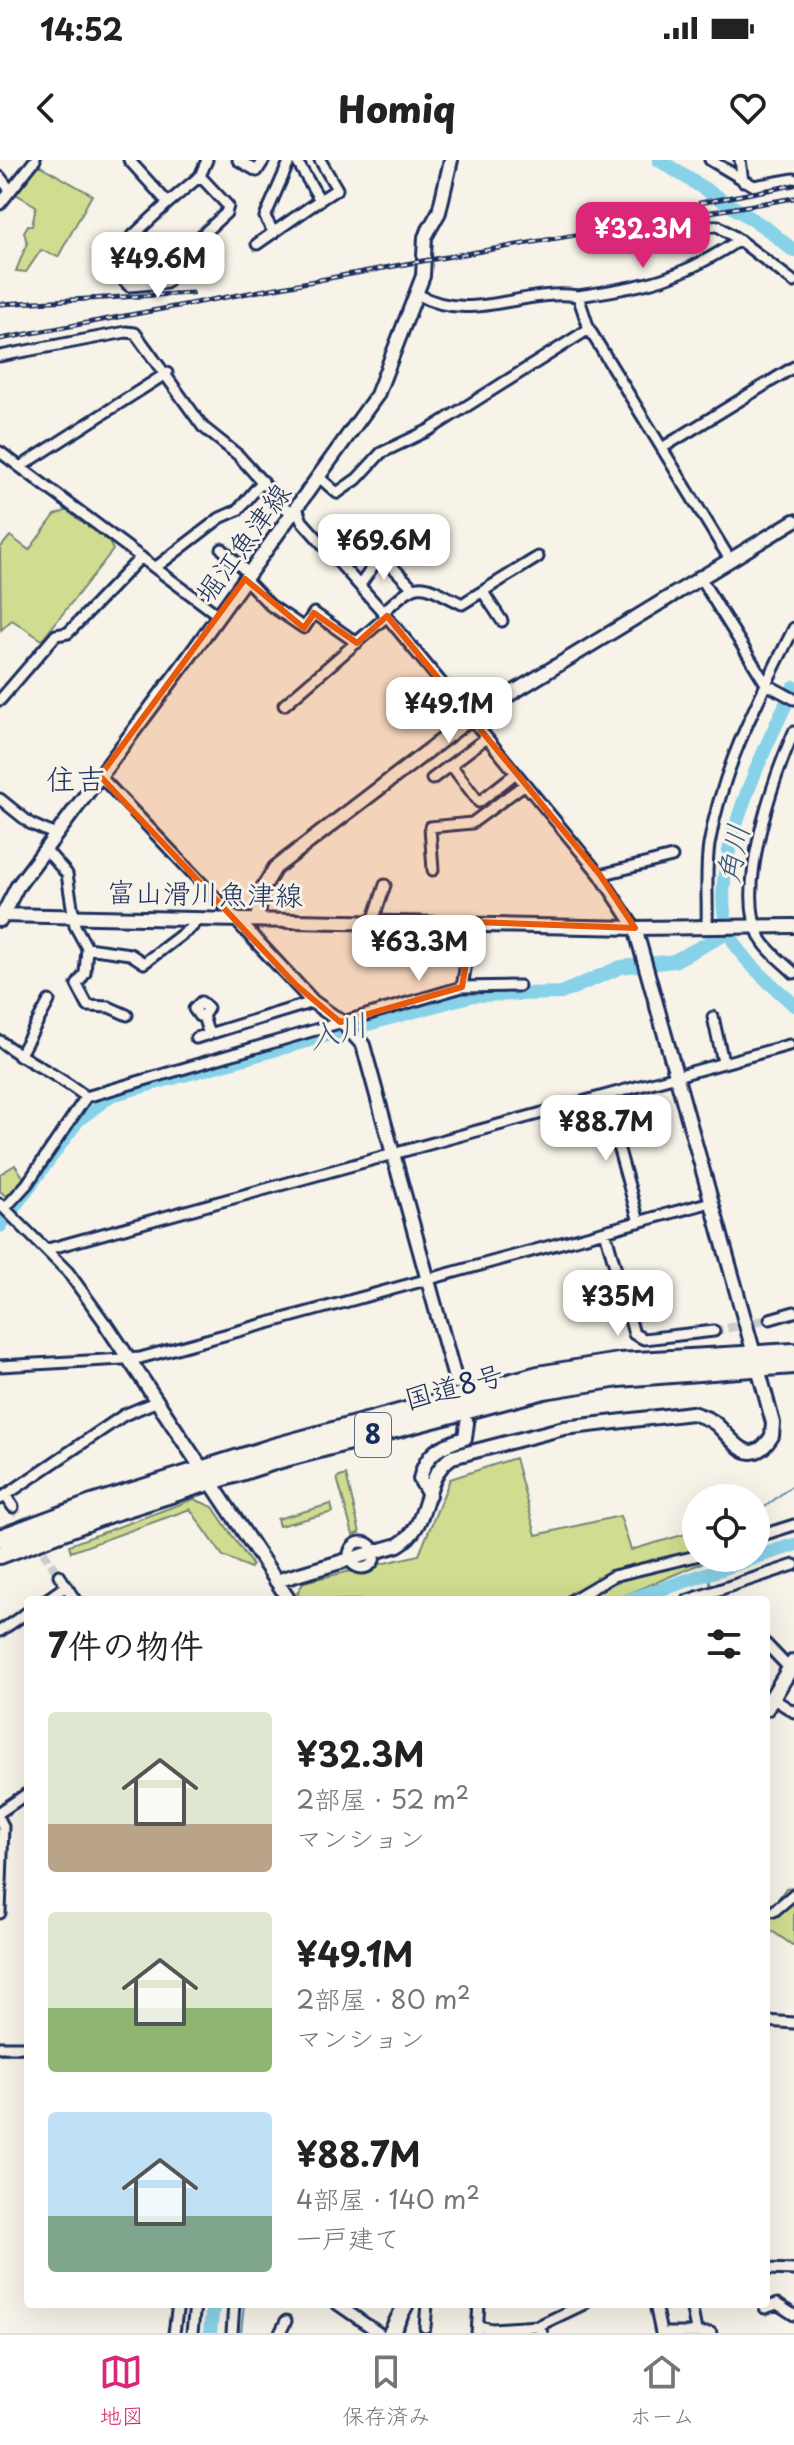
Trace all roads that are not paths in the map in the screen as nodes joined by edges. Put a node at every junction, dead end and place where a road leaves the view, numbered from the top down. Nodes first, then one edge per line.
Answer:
1 (35, 160) edge
2 (145, 160) edge
3 (207, 160) edge
4 (238, 160) edge
5 (264, 160) edge
6 (290, 160) edge
7 (296, 160) edge
8 (320, 160) edge
9 (451, 160) edge
10 (710, 160) edge
11 (740, 160) edge
12 (132, 164) edge
13 (200, 176) junction
14 (0, 177) edge
15 (794, 179) edge
16 (743, 181) junction
17 (10, 190) junction
18 (320, 200) junction
19 (168, 203) junction
20 (0, 204) edge
21 (709, 226) dead end
22 (138, 231) junction
23 (274, 233) junction
24 (739, 240) junction
25 (257, 244) dead end
26 (169, 265) junction
27 (794, 282) edge
28 (417, 294) junction
29 (578, 296) junction
30 (589, 329) junction
31 (0, 356) edge
32 (794, 367) edge
33 (167, 373) junction
34 (662, 448) junction
35 (0, 452) edge
36 (20, 467) junction
37 (320, 478) junction
38 (263, 481) junction
39 (294, 512) junction
40 (794, 521) edge
41 (222, 549) dead end
42 (141, 557) junction
43 (538, 557) dead end
44 (729, 558) junction
45 (155, 568) junction
46 (699, 576) junction
47 (247, 577) junction
48 (360, 585) junction
49 (411, 586) junction
50 (483, 592) junction
51 (385, 614) junction
52 (218, 615) junction
53 (502, 621) dead end
54 (794, 628) edge
55 (357, 643) junction
56 (768, 686) junction
57 (794, 699) edge
58 (0, 700) edge
59 (284, 705) dead end
60 (471, 718) junction
61 (794, 732) edge
62 (486, 738) junction
63 (451, 765) junction
64 (516, 773) junction
65 (100, 776) junction
66 (432, 779) dead end
67 (525, 784) junction
68 (0, 799) edge
69 (56, 835) junction
70 (45, 849) junction
71 (672, 857) dead end
72 (433, 870) dead end
73 (600, 875) junction
74 (385, 885) dead end
75 (74, 916) junction
76 (1, 917) edge
77 (195, 918) junction
78 (236, 919) junction
79 (257, 919) junction
80 (373, 921) junction
81 (473, 922) junction
82 (710, 925) junction
83 (755, 926) junction
84 (794, 926) edge
85 (635, 928) junction
86 (87, 948) junction
87 (794, 973) edge
88 (519, 986) dead end
89 (462, 987) junction
90 (49, 1001) dead end
91 (313, 1002) junction
92 (127, 1015) dead end
93 (203, 1016) dead end
94 (713, 1017) dead end
95 (342, 1023) junction
96 (209, 1035) junction
97 (196, 1038) dead end
98 (0, 1041) edge
99 (789, 1045) dead end
100 (19, 1056) junction
101 (723, 1062) junction
102 (677, 1076) junction
103 (604, 1096) junction
104 (86, 1097) junction
105 (393, 1153) junction
106 (711, 1202) junction
107 (3, 1206) edge
108 (639, 1222) junction
109 (605, 1231) junction
110 (48, 1249) junction
111 (426, 1280) junction
112 (794, 1312) edge
113 (770, 1319) tunnel mouth
114 (107, 1326) joint
115 (714, 1331) tunnel mouth
116 (794, 1352) edge
117 (128, 1359) junction
118 (756, 1361) junction
119 (794, 1365) edge
120 (0, 1366) edge
121 (456, 1382) dead end
122 (155, 1402) junction
123 (467, 1423) dead end
124 (205, 1475) junction
125 (429, 1495) junction
126 (3, 1498) edge
127 (13, 1507) tunnel mouth
128 (794, 1525) edge
129 (770, 1533) edge
130 (0, 1538) edge
131 (0, 1555) edge
132 (682, 1559) edge
133 (794, 1565) edge
134 (59, 1575) tunnel mouth
135 (276, 1581) junction
136 (66, 1586) junction
137 (718, 1595) edge
138 (52, 1596) edge
139 (72, 1596) edge
140 (286, 1596) edge
141 (579, 1596) edge
142 (24, 1615) edge
143 (0, 1631) edge
144 (770, 1647) edge
145 (792, 1666) edge
146 (770, 1701) edge
147 (770, 1703) edge
148 (794, 1712) edge
149 (24, 1796) edge
150 (0, 1812) edge
151 (0, 1820) edge
152 (794, 1894) edge
153 (774, 1911) dead end
154 (0, 1913) edge
155 (770, 2021) edge
156 (794, 2023) edge
157 (0, 2047) edge
158 (24, 2047) edge
159 (770, 2269) edge
160 (794, 2270) edge
161 (770, 2306) edge
162 (177, 2308) edge
163 (195, 2308) edge
164 (234, 2308) edge
165 (343, 2308) edge
166 (404, 2308) edge
167 (427, 2308) edge
168 (479, 2308) edge
169 (577, 2308) edge
170 (656, 2308) edge
171 (691, 2308) edge
172 (794, 2315) edge
173 (286, 2321) dead end
174 (425, 2327) dead end
175 (540, 2329) edge
176 (478, 2330) edge
177 (691, 2332) edge
178 (174, 2333) edge
179 (192, 2333) edge
180 (232, 2333) edge
181 (280, 2333) edge
182 (379, 2333) edge
183 (391, 2333) edge
184 (711, 2333) edge

1 - 17 street
2 - 12 street
3 - 13 street
4 - 5 street
6 - 23 street
7 - 18 street
8 - 18 street
9 - 28 street, 堀江魚津線
10 - 16 street
11 - 16 street
12 - 19 street
13 - 19 street
13 - 26 street
14 - 17 street
15 - 16 street
17 - 20 street
18 - 23 street
19 - 22 street
21 - 24 street
22 - 26 street
22 - 26 street
23 - 25 street
24 - 27 street
24 - 29 street
28 - 29 street
28 - 37 street, 堀江魚津線
29 - 30 street
30 - 34 street
30 - 37 street
31 - 33 street
32 - 34 street
33 - 36 street
33 - 38 street
34 - 44 street
35 - 36 street
36 - 42 street
37 - 39 street, 堀江魚津線
38 - 39 street
38 - 45 street
39 - 47 street, 堀江魚津線
39 - 48 street
40 - 44 street
41 - 47 street
42 - 45 street
42 - 58 street
43 - 50 street
44 - 46 street
45 - 52 street
46 - 56 street
46 - 60 street
47 - 52 street, 堀江魚津線
47 - 55 street
48 - 49 street
48 - 51 street
49 - 50 street
49 - 51 street
50 - 53 street
51 - 55 street
51 - 60 street
52 - 65 street, 堀江魚津線
54 - 56 street
55 - 59 street
56 - 57 street
56 - 82 street
60 - 62 street
60 - 79 street
61 - 83 street
62 - 63 street
62 - 64 street
63 - 64 street
63 - 66 street
64 - 67 street
65 - 69 street, 堀江魚津線
65 - 78 street
67 - 72 street
67 - 73 street
68 - 69 street
69 - 70 street, 堀江魚津線
70 - 75 street
70 - 76 street, 堀江魚津線
71 - 73 street
73 - 85 street
74 - 80 street
75 - 76 street, 富山滑川魚津線
75 - 77 street, 富山滑川魚津線
75 - 86 street
77 - 78 street, 富山滑川魚津線
77 - 86 street
78 - 79 street, 富山滑川魚津線
78 - 91 street
79 - 80 street, 富山滑川魚津線
80 - 81 street, 富山滑川魚津線
81 - 85 street, 富山滑川魚津線
81 - 89 street
82 - 83 street, 富山滑川魚津線
82 - 85 street, 富山滑川魚津線
83 - 84 street, 富山滑川魚津線
83 - 87 street
85 - 102 street
86 - 92 street
88 - 89 street
89 - 95 street
90 - 100 street
91 - 95 street
91 - 96 street
93 - 96 street
94 - 101 street
95 - 104 street
95 - 105 street
96 - 97 street
98 - 100 street
99 - 101 street
100 - 104 street
101 - 102 street
102 - 103 street
102 - 106 street
103 - 105 street
103 - 108 street
104 - 107 street
105 - 110 street
105 - 111 street
106 - 108 street
106 - 118 street
107 - 110 street
108 - 109 street
109 - 111 street
109 - 115 street
110 - 114 street
111 - 117 street
111 - 121 street
112 - 113 street
114 - 117 street
116 - 118 highway, 国道8号 / 8
117 - 120 street
117 - 122 street
118 - 119 highway, 国道8号 / 8
118 - 124 highway, 国道8号 / 8
118 - 125 street
122 - 124 street
122 - 126 street
123 - 125 street
124 - 130 highway, 国道8号 / 8
124 - 131 highway, 国道8号 / 8
124 - 135 street
125 - 135 street
126 - 127 street
128 - 129 street
132 - 141 street
133 - 137 street
134 - 136 street
135 - 140 street
136 - 138 street
136 - 139 street
142 - 143 street
144 - 145 street
145 - 146 main road
147 - 148 street
149 - 150 street
151 - 154 street
152 - 153 street
155 - 156 street
157 - 158 street
159 - 160 street
161 - 172 street
162 - 178 street
163 - 179 street
164 - 180 street
165 - 182 street
166 - 183 main road
167 - 174 street
168 - 176 street
169 - 175 street
170 - 177 street
171 - 177 street
173 - 181 street
175 - 176 street
177 - 184 street

